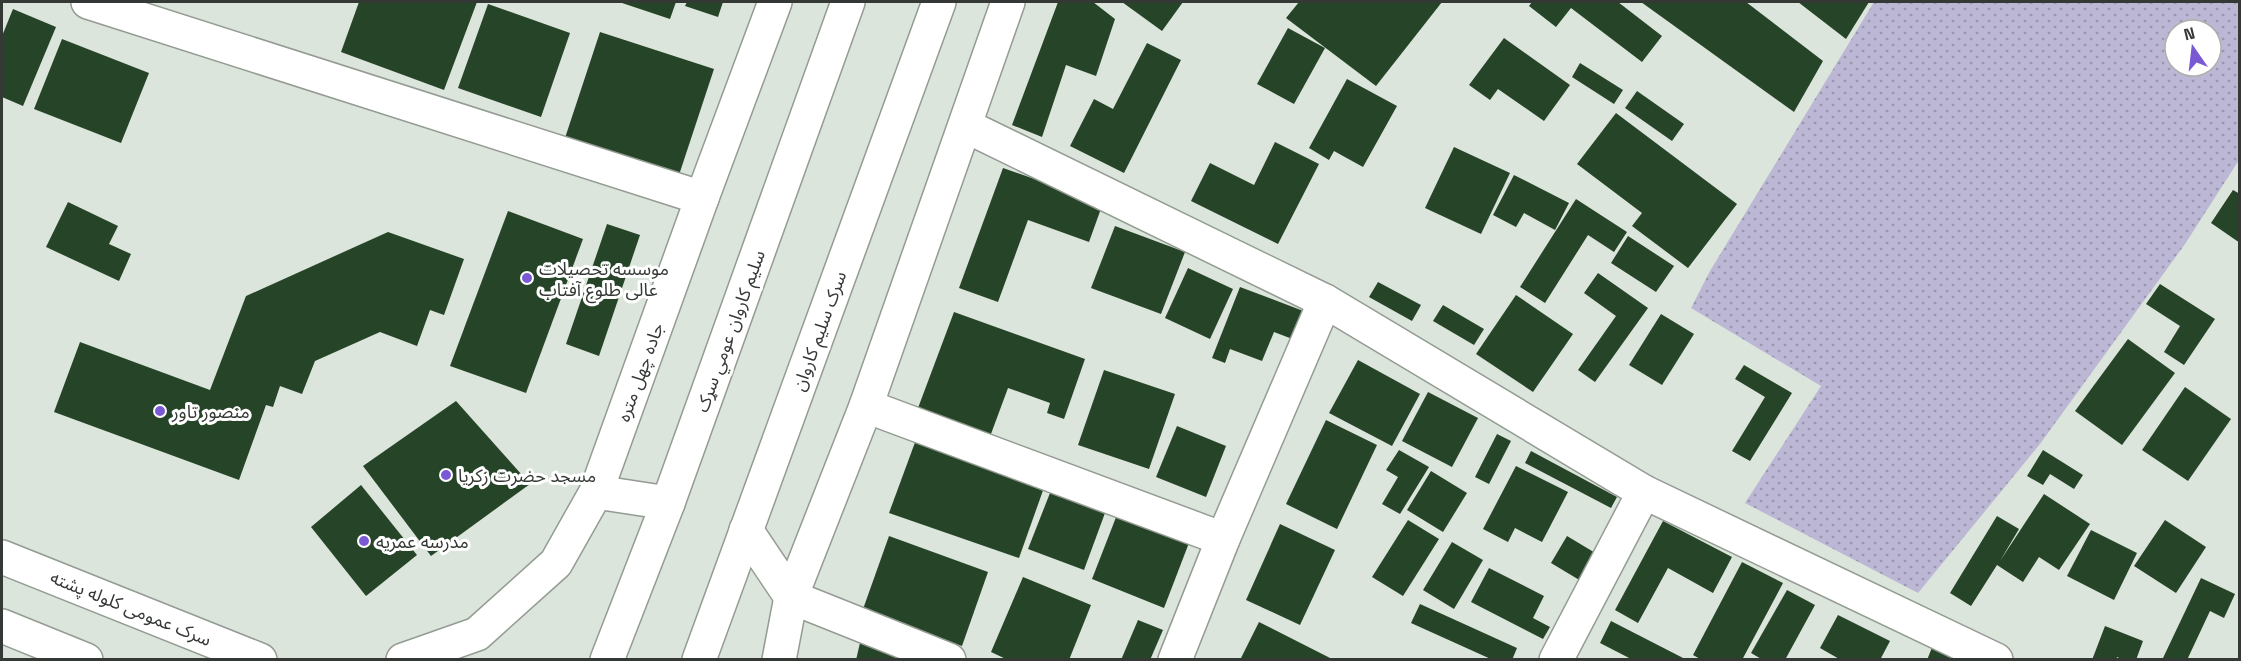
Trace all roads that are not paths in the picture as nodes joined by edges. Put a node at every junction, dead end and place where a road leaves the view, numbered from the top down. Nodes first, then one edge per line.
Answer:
1 (88, 2) edge
2 (775, 2) edge
3 (848, 2) edge
4 (939, 2) edge
5 (1008, 2) edge
6 (966, 126) junction
7 (702, 198) junction
8 (1325, 302) junction
9 (866, 405) junction
10 (596, 492) junction
11 (1644, 492) junction
12 (668, 503) junction
13 (746, 530) junction
14 (1223, 539) junction
15 (2, 557) edge
16 (791, 597) junction
17 (2, 626) edge
18 (80, 658) edge
19 (260, 660) edge
20 (403, 660) edge
21 (608, 660) edge
22 (699, 660) edge
23 (779, 660) edge
24 (949, 660) edge
25 (1175, 660) edge
26 (1556, 660) edge
27 (1996, 660) edge

1 - 7 street
2 - 7 street, جاده چهل متره
3 - 12 street, سلیم کاروان عومي سړک
4 - 13 street, سرک سلیم کاروان
5 - 6 street
6 - 8 street
6 - 9 street
7 - 10 street, جاده چهل متره
8 - 11 street
8 - 14 street
9 - 14 street
9 - 16 street
10 - 12 street
10 - 20 street, جاده چهل متره
11 - 26 street
11 - 27 street
12 - 21 street, سلیم کاروان عومي سړک
13 - 16 street
13 - 22 street, سرک سلیم کاروان
14 - 25 street
15 - 19 street, سرک عمومی کلوله پشته
16 - 23 street
16 - 24 street
17 - 18 street

